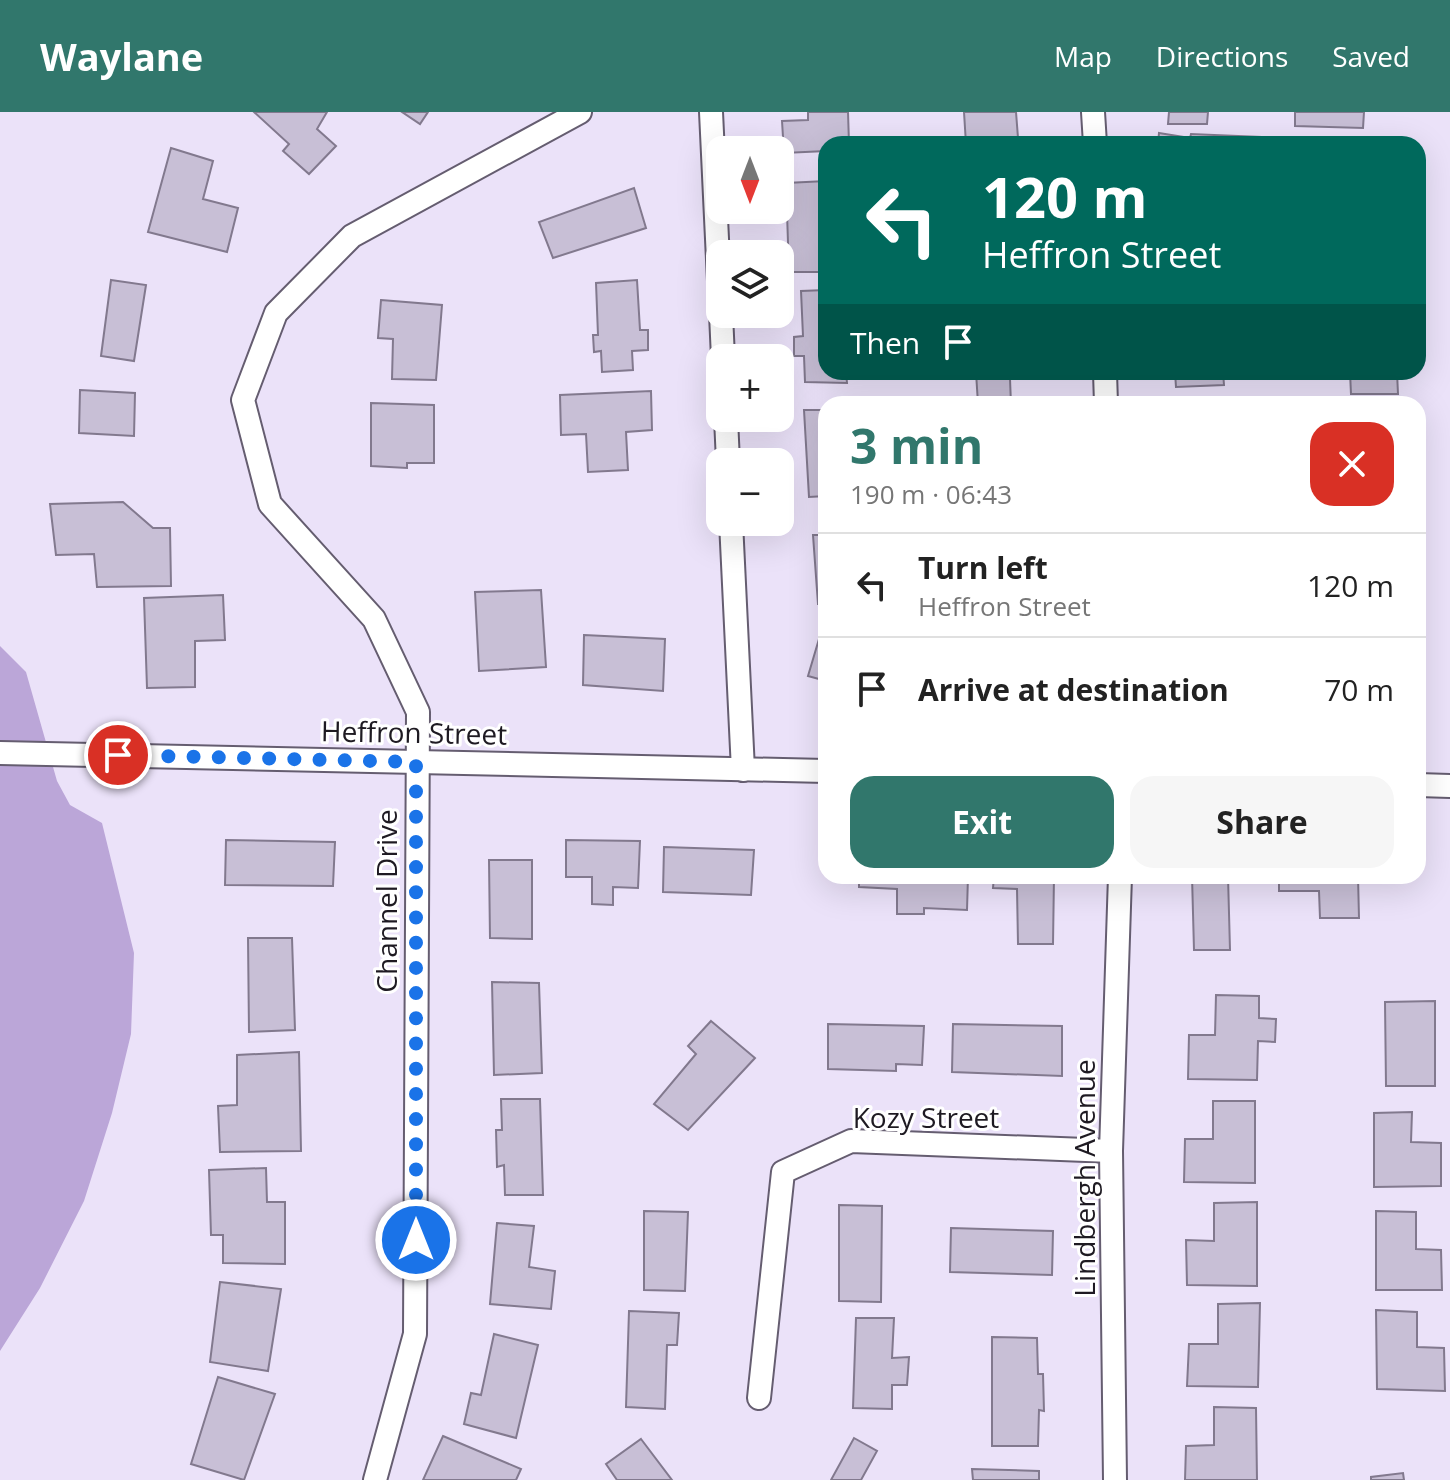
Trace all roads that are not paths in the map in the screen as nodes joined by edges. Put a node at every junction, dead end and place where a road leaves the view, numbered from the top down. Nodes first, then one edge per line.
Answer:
1 (580, 112) edge
2 (711, 112) edge
3 (1093, 112) edge
4 (1094, 136) edge
5 (717, 240) edge
6 (732, 536) edge
7 (0, 753) edge
8 (416, 762) junction
9 (743, 770) junction
10 (818, 771) edge
11 (1426, 785) edge
12 (1450, 786) edge
13 (1120, 884) edge
14 (1111, 1151) junction
15 (759, 1398) dead end
16 (375, 1480) edge
17 (1115, 1480) edge

1 - 8 street, Channel Drive
2 - 5 street
3 - 4 street
6 - 9 street
7 - 8 street, Heffron Street
8 - 9 street, Heffron Street
8 - 16 street, Channel Drive
9 - 10 street, Heffron Street
11 - 12 street
13 - 14 street, Lindbergh Avenue
14 - 15 street, Kozy Street
14 - 17 street, Lindbergh Avenue

